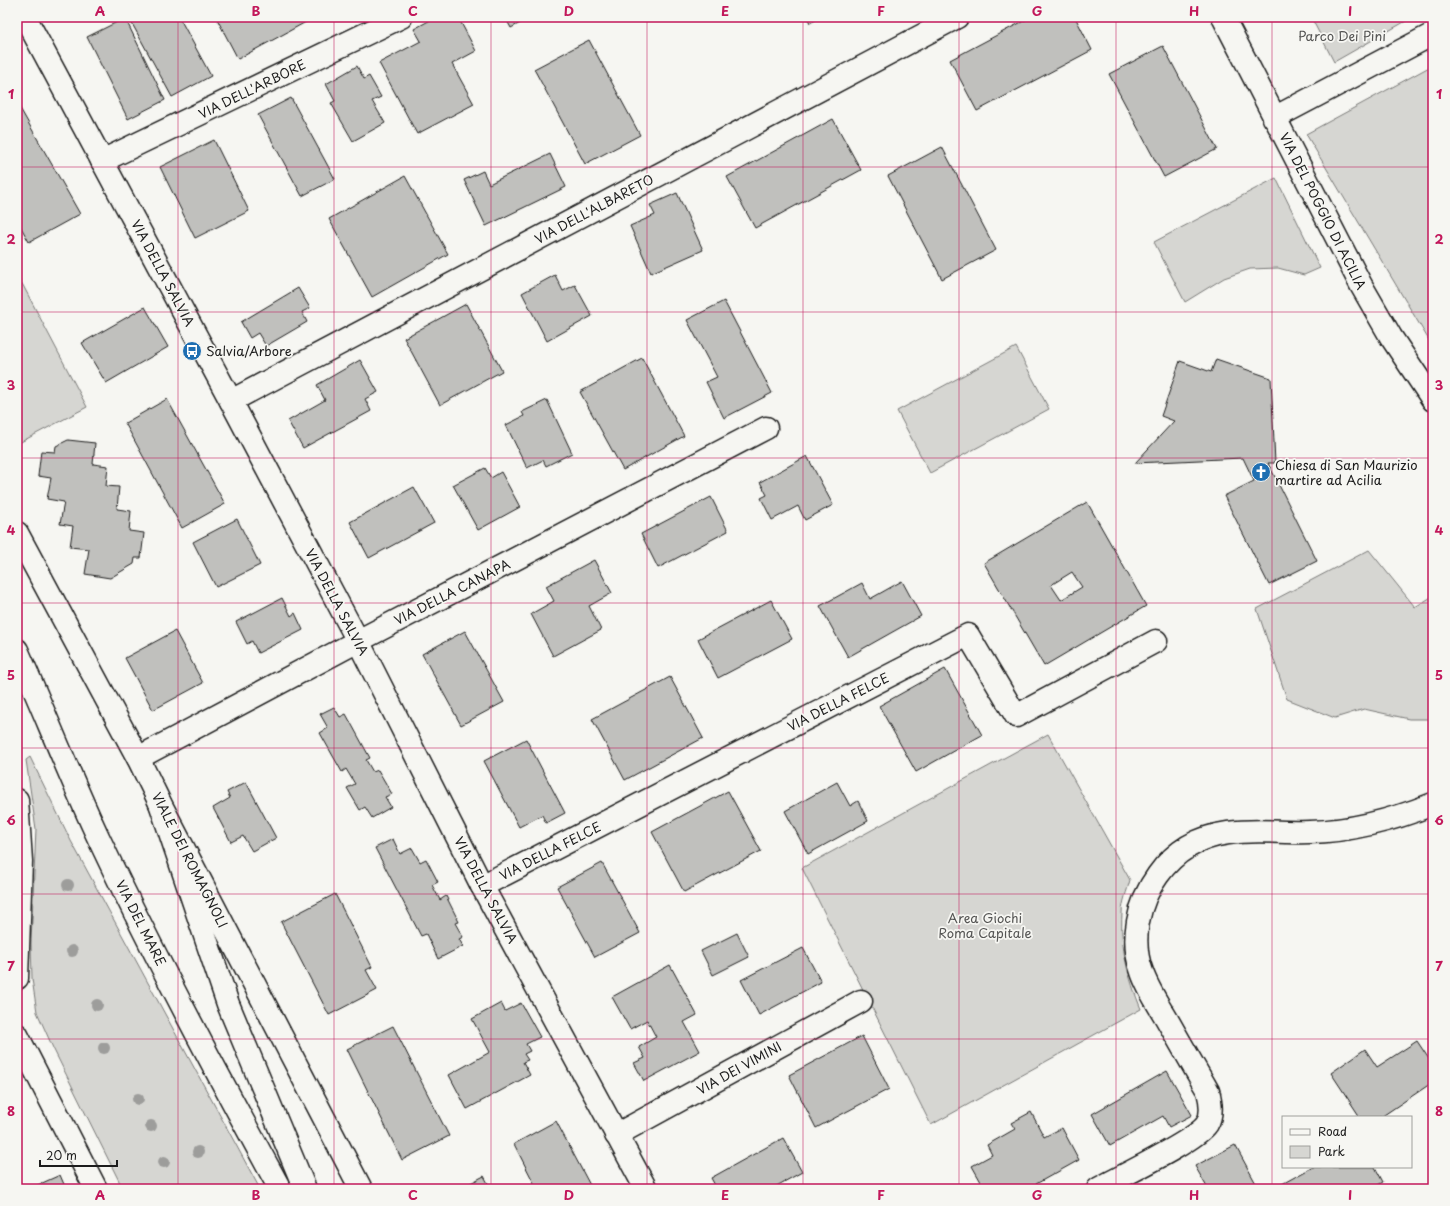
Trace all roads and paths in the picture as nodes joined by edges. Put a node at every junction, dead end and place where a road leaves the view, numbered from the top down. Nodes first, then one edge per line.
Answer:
1 (24, 17) edge
2 (401, 17) edge
3 (957, 17) edge
4 (1223, 17) edge
5 (1433, 34) edge
6 (1274, 118) junction
7 (102, 161) junction
8 (232, 400) junction
9 (1433, 400) edge
10 (766, 428) dead end
11 (17, 533) edge
12 (358, 641) junction
13 (1156, 641) dead end
14 (17, 650) edge
15 (138, 758) junction
16 (17, 800) edge
17 (160, 804) junction
18 (1433, 804) edge
19 (482, 886) junction
20 (17, 978) edge
21 (861, 1001) dead end
22 (17, 1035) edge
23 (616, 1134) junction
24 (96, 1189) edge
25 (280, 1189) edge
26 (305, 1189) edge
27 (361, 1189) edge
28 (646, 1189) edge
29 (1098, 1189) edge

1 - 7 street, VIA DELLA SALVIA
2 - 7 street, VIA DELL'ARBORE
3 - 8 street, VIA DELL'ALBARETO
4 - 6 street, VIA DEL POGGIO DI ACILIA
5 - 6 street
6 - 9 street, VIA DEL POGGIO DI ACILIA
7 - 8 street, VIA DELLA SALVIA
8 - 12 street, VIA DELLA SALVIA
10 - 12 street, VIA DELLA CANAPA
11 - 15 street, VIALE DEI ROMAGNOLI
12 - 15 street, VIA DELLA CANAPA
12 - 19 street, VIA DELLA SALVIA
13 - 19 street, VIA DELLA FELCE
14 - 25 street, VIA DEL MARE
15 - 17 street, VIALE DEI ROMAGNOLI
16 - 20 street
17 - 26 street
17 - 27 street, VIALE DEI ROMAGNOLI
18 - 29 street
19 - 23 street, VIA DELLA SALVIA
21 - 23 street, VIA DEI VIMINI
22 - 24 street
23 - 28 street, VIA DELLA SALVIA

